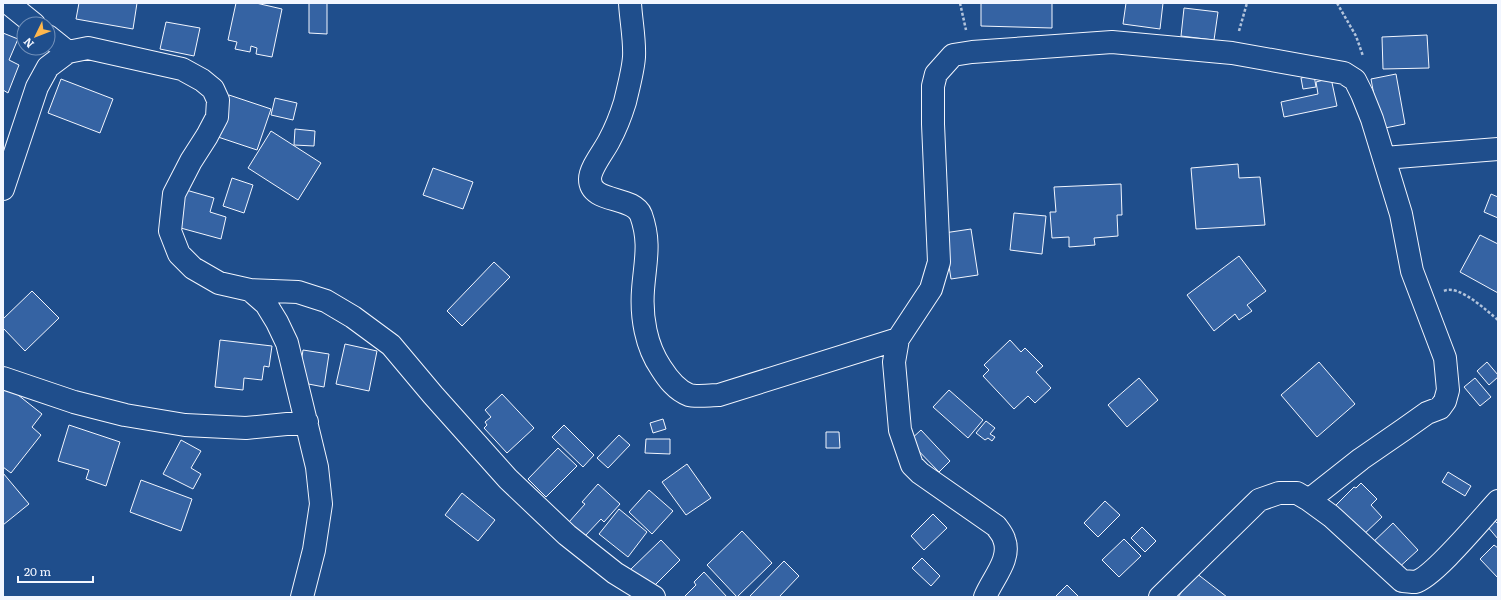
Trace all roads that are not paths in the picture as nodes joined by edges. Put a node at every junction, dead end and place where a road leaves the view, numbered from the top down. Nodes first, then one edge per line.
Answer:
1 (8, 3) edge
2 (630, 3) edge
3 (24, 16) edge
4 (56, 42) edge
5 (68, 52) junction
6 (1498, 149) edge
7 (1384, 158) junction
8 (3, 189) edge
9 (250, 290) junction
10 (898, 340) junction
11 (3, 378) edge
12 (306, 422) junction
13 (1309, 500) junction
14 (1498, 501) edge
15 (302, 597) edge
16 (654, 597) edge
17 (986, 597) edge
18 (1160, 597) edge

1 - 3 street
2 - 10 street
4 - 5 street
5 - 8 street
5 - 9 street
6 - 7 street
7 - 10 street
7 - 13 street
9 - 12 street
9 - 16 street
10 - 17 street
11 - 12 street
12 - 15 street
13 - 14 street
13 - 18 street

